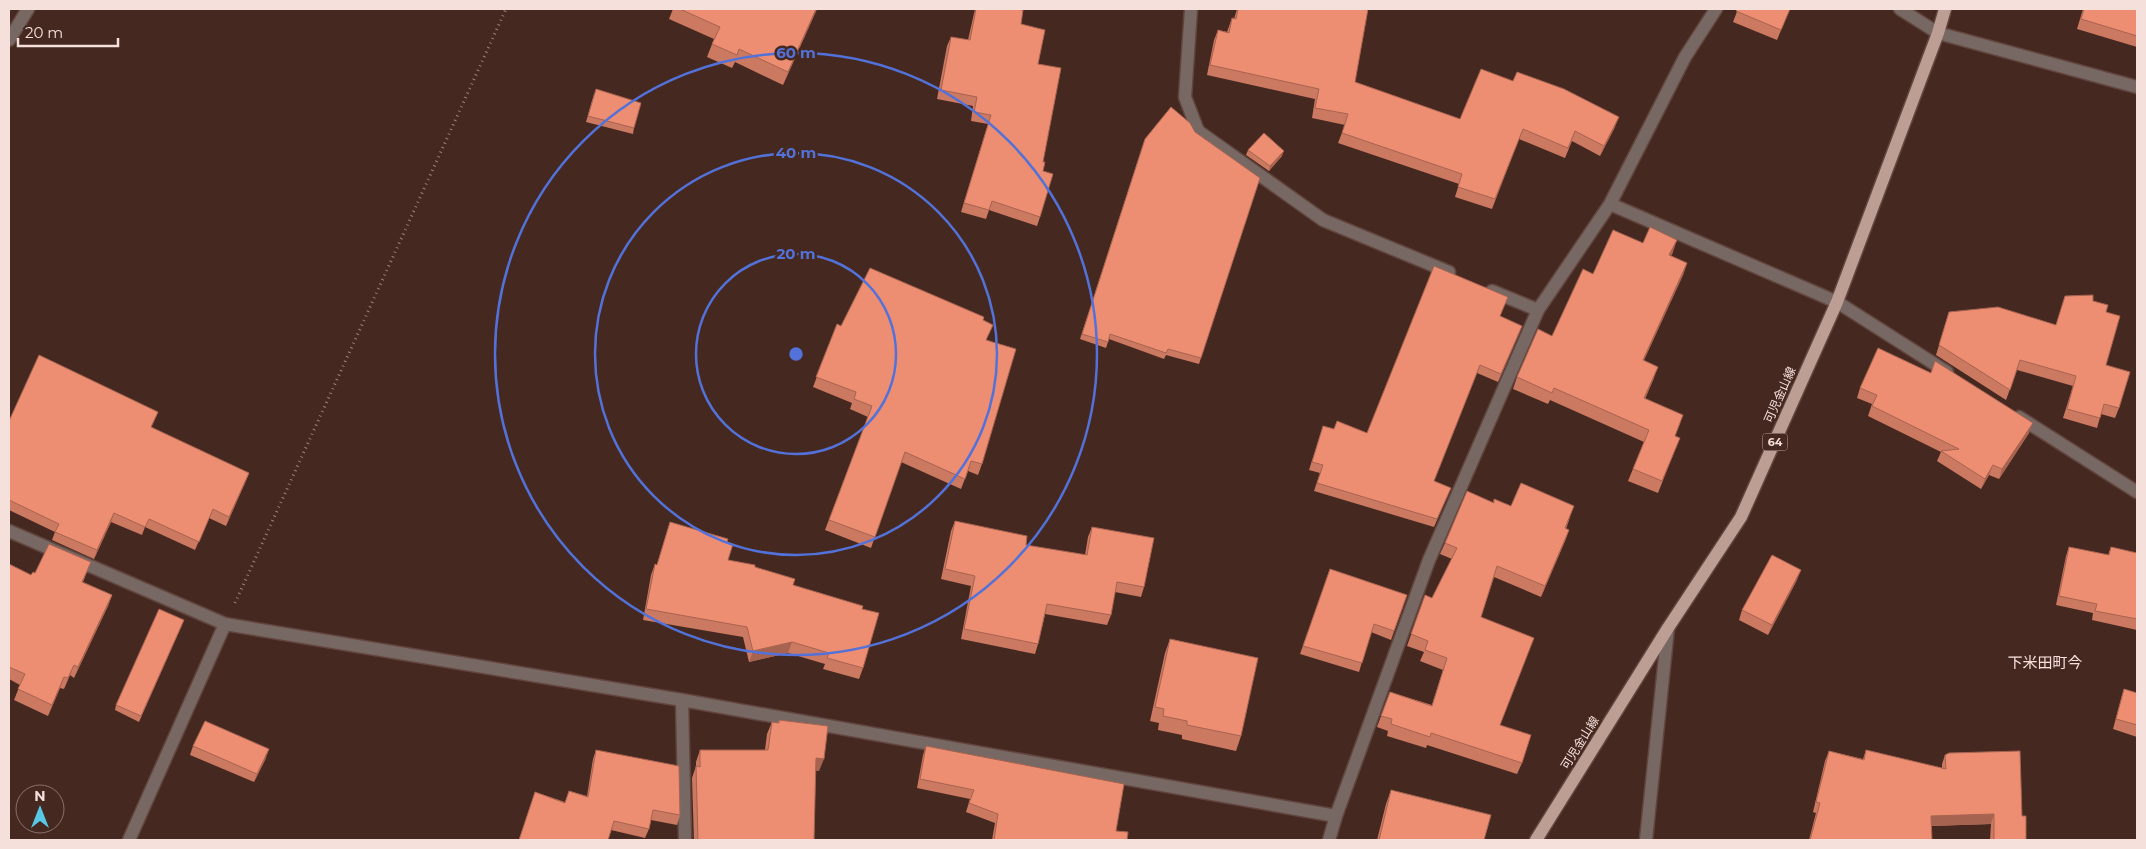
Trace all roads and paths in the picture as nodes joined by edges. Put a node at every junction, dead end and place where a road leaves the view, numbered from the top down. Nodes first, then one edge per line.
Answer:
1 (28, 9) edge
2 (506, 9) edge
3 (1191, 9) edge
4 (1716, 9) edge
5 (1900, 9) edge
6 (1945, 9) edge
7 (1938, 33) junction
8 (9, 40) edge
9 (2137, 87) edge
10 (1610, 204) junction
11 (1458, 276) edge
12 (1476, 284) edge
13 (1837, 302) junction
14 (1538, 310) junction
15 (1962, 381) edge
16 (2012, 413) edge
17 (2137, 492) edge
18 (9, 531) edge
19 (225, 624) junction
20 (1668, 628) junction
21 (682, 700) junction
22 (1336, 816) junction
23 (129, 840) edge
24 (685, 840) edge
25 (1329, 840) edge
26 (1536, 840) edge
27 (1646, 840) edge

1 - 8 street
2 - 19 path
3 - 11 street
4 - 10 street
5 - 7 street
6 - 7 main road, 可児金山線 / 64
7 - 9 street
7 - 13 main road, 可児金山線 / 64
10 - 13 street
10 - 14 street
12 - 14 street
13 - 15 street
13 - 20 main road, 可児金山線 / 64
14 - 22 street
16 - 17 street
18 - 19 street
19 - 21 street
19 - 23 street
20 - 26 main road, 可児金山線 / 64
20 - 27 street
21 - 22 street
21 - 24 street
22 - 25 street

